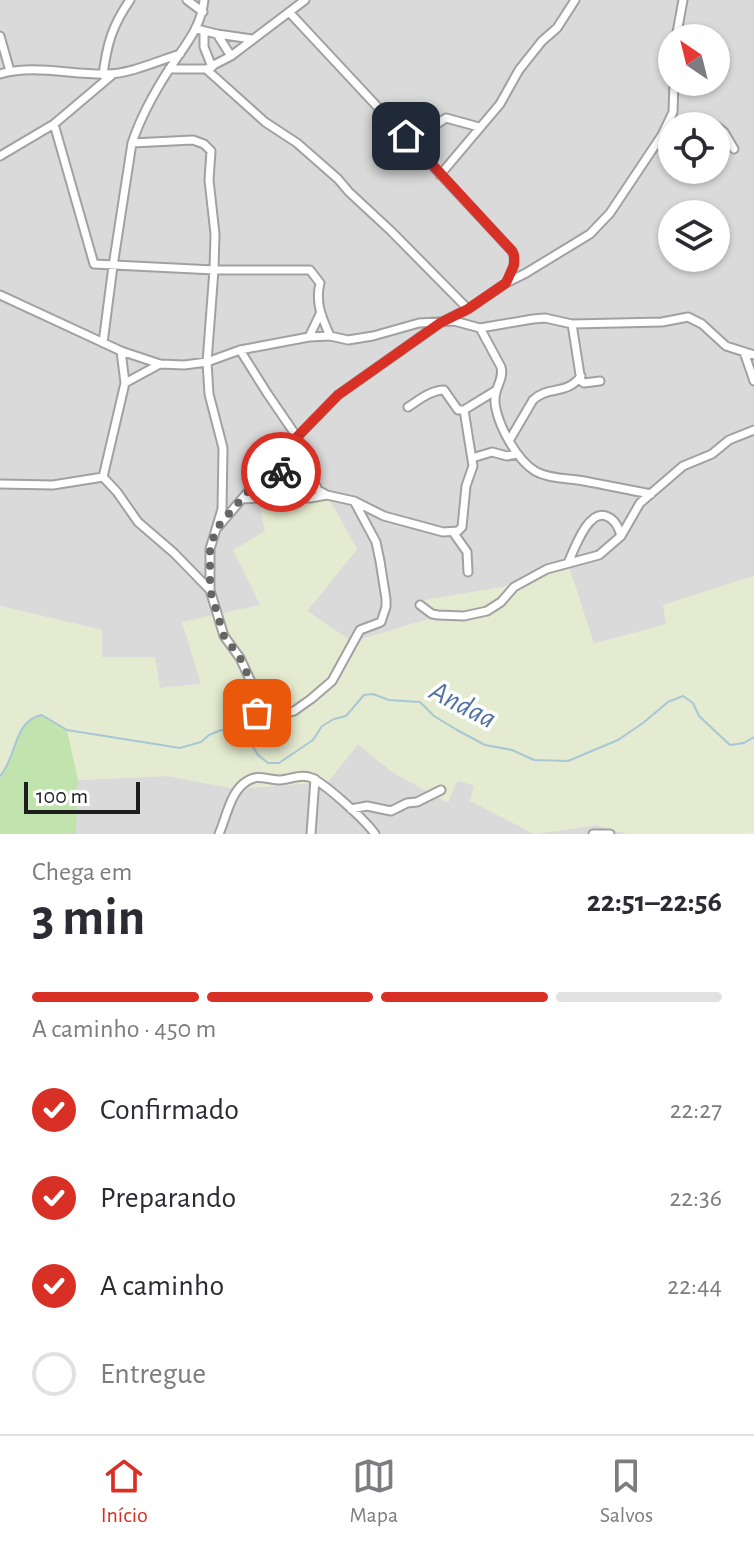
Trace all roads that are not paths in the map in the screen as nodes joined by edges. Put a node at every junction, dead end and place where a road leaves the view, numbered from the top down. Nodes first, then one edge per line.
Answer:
1 (130, 0) edge
2 (187, 0) edge
3 (204, 0) edge
4 (305, 0) edge
5 (575, 0) edge
6 (683, 0) edge
7 (292, 6) edge
8 (203, 12) junction
9 (679, 24) edge
10 (201, 30) junction
11 (217, 34) junction
12 (0, 36) edge
13 (252, 39) junction
14 (180, 54) junction
15 (231, 56) junction
16 (209, 68) junction
17 (169, 69) junction
18 (10, 71) junction
19 (0, 74) edge
20 (114, 74) junction
21 (103, 75) junction
22 (54, 124) junction
23 (479, 127) junction
24 (406, 136) junction
25 (658, 141) edge
26 (730, 142) edge
27 (132, 143) junction
28 (734, 149) dead end
29 (0, 156) edge
30 (440, 175) junction
31 (514, 265) junction
32 (113, 266) junction
33 (214, 270) junction
34 (526, 273) junction
35 (506, 283) junction
36 (0, 295) edge
37 (468, 309) junction
38 (320, 314) junction
39 (440, 323) junction
40 (572, 324) junction
41 (480, 328) junction
42 (404, 329) junction
43 (330, 336) junction
44 (309, 337) junction
45 (103, 343) junction
46 (413, 343) junction
47 (240, 350) junction
48 (121, 351) junction
49 (744, 352) junction
50 (754, 355) edge
51 (207, 362) junction
52 (160, 364) junction
53 (581, 376) junction
54 (600, 381) dead end
55 (754, 381) edge
56 (125, 383) junction
57 (495, 391) junction
58 (408, 407) dead end
59 (464, 410) junction
60 (754, 430) edge
61 (297, 437) junction
62 (509, 441) junction
63 (517, 454) junction
64 (472, 458) junction
65 (311, 476) junction
66 (103, 477) junction
67 (0, 484) edge
68 (651, 494) junction
69 (327, 495) junction
70 (242, 499) junction
71 (354, 501) junction
72 (216, 529) junction
73 (453, 532) junction
74 (621, 536) junction
75 (568, 563) junction
76 (468, 572) dead end
77 (210, 590) junction
78 (420, 605) dead end
79 (315, 779) junction
80 (441, 790) dead end
81 (351, 809) junction
82 (219, 834) edge
83 (311, 834) edge
84 (375, 834) edge
85 (593, 834) edge
86 (610, 834) edge

1 - 21 street
2 - 8 street
3 - 8 street
4 - 7 street
5 - 23 street
6 - 9 street
7 - 13 street
7 - 24 street
8 - 10 street
10 - 11 street
10 - 14 street
10 - 16 street
11 - 13 street
11 - 15 street
12 - 18 street
13 - 15 street
14 - 17 street
14 - 20 street
15 - 16 street
16 - 17 street
16 - 37 street
17 - 27 street
18 - 19 street
18 - 21 street
20 - 21 street
20 - 22 street
22 - 29 street
22 - 32 street
23 - 24 street
23 - 30 street
24 - 30 street
25 - 34 street
26 - 28 street
27 - 32 street
27 - 33 street
30 - 31 street
31 - 34 street
31 - 35 street
32 - 33 street
32 - 45 street
33 - 38 street
33 - 51 street
34 - 35 street
35 - 37 street
36 - 45 street
37 - 39 street
38 - 43 street
38 - 44 street
39 - 41 street
39 - 42 street
39 - 46 street
40 - 41 street
40 - 49 street
40 - 53 street
41 - 57 street
42 - 43 street
42 - 46 street
43 - 44 street
44 - 47 street
45 - 48 street
46 - 61 street
47 - 51 street
47 - 61 street
48 - 52 street
48 - 56 street
49 - 50 street
49 - 55 street
51 - 52 street
51 - 72 street
52 - 56 street
53 - 54 street
53 - 62 street
56 - 66 street
57 - 59 street
57 - 62 street
58 - 59 street
59 - 64 street
60 - 68 street
61 - 65 street
62 - 63 street
63 - 64 street
63 - 68 street
64 - 73 street
65 - 69 street
65 - 70 street
66 - 67 street
66 - 77 street
68 - 74 street
69 - 70 street
69 - 71 street
70 - 72 street
71 - 73 street
71 - 77 street
72 - 77 street
73 - 76 street
74 - 75 street
74 - 75 street
75 - 78 street
79 - 81 street
79 - 82 street
79 - 83 street
80 - 81 street
81 - 84 street
85 - 86 street

